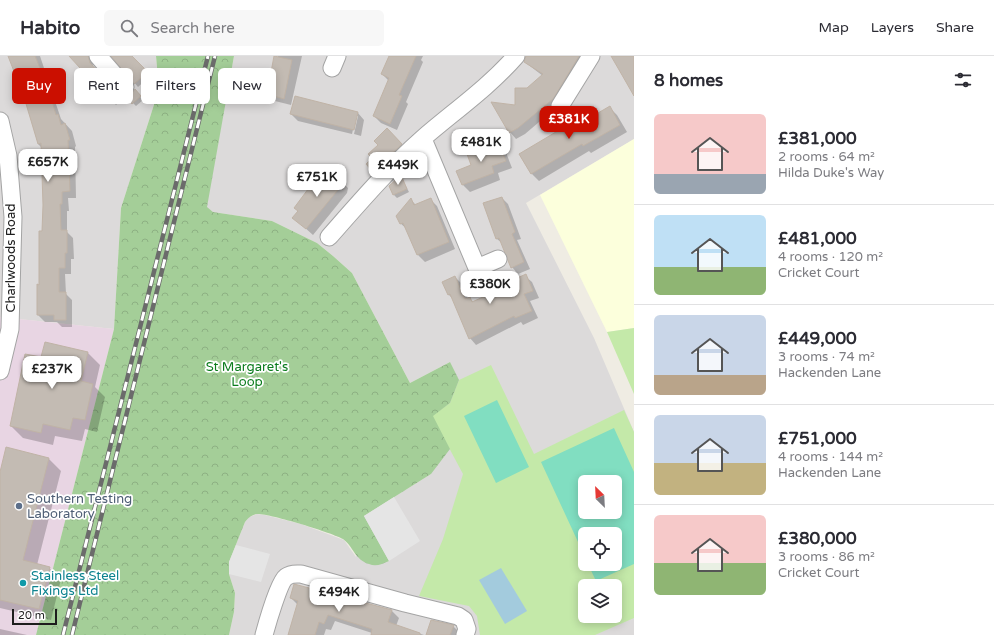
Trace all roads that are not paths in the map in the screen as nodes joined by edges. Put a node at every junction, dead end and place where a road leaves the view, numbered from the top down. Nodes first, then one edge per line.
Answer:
1 (98, 56) edge
2 (516, 56) edge
3 (591, 56) edge
4 (108, 68) edge
5 (560, 106) dead end
6 (0, 121) edge
7 (423, 139) junction
8 (7, 218) edge
9 (329, 236) dead end
10 (498, 259) dead end
11 (0, 371) edge
12 (264, 635) edge
13 (465, 635) edge

1 - 4 street
2 - 7 street
3 - 5 street
6 - 8 street, Charlwoods Road
7 - 9 street
7 - 10 street
8 - 11 street, Charlwoods Road
12 - 13 street

